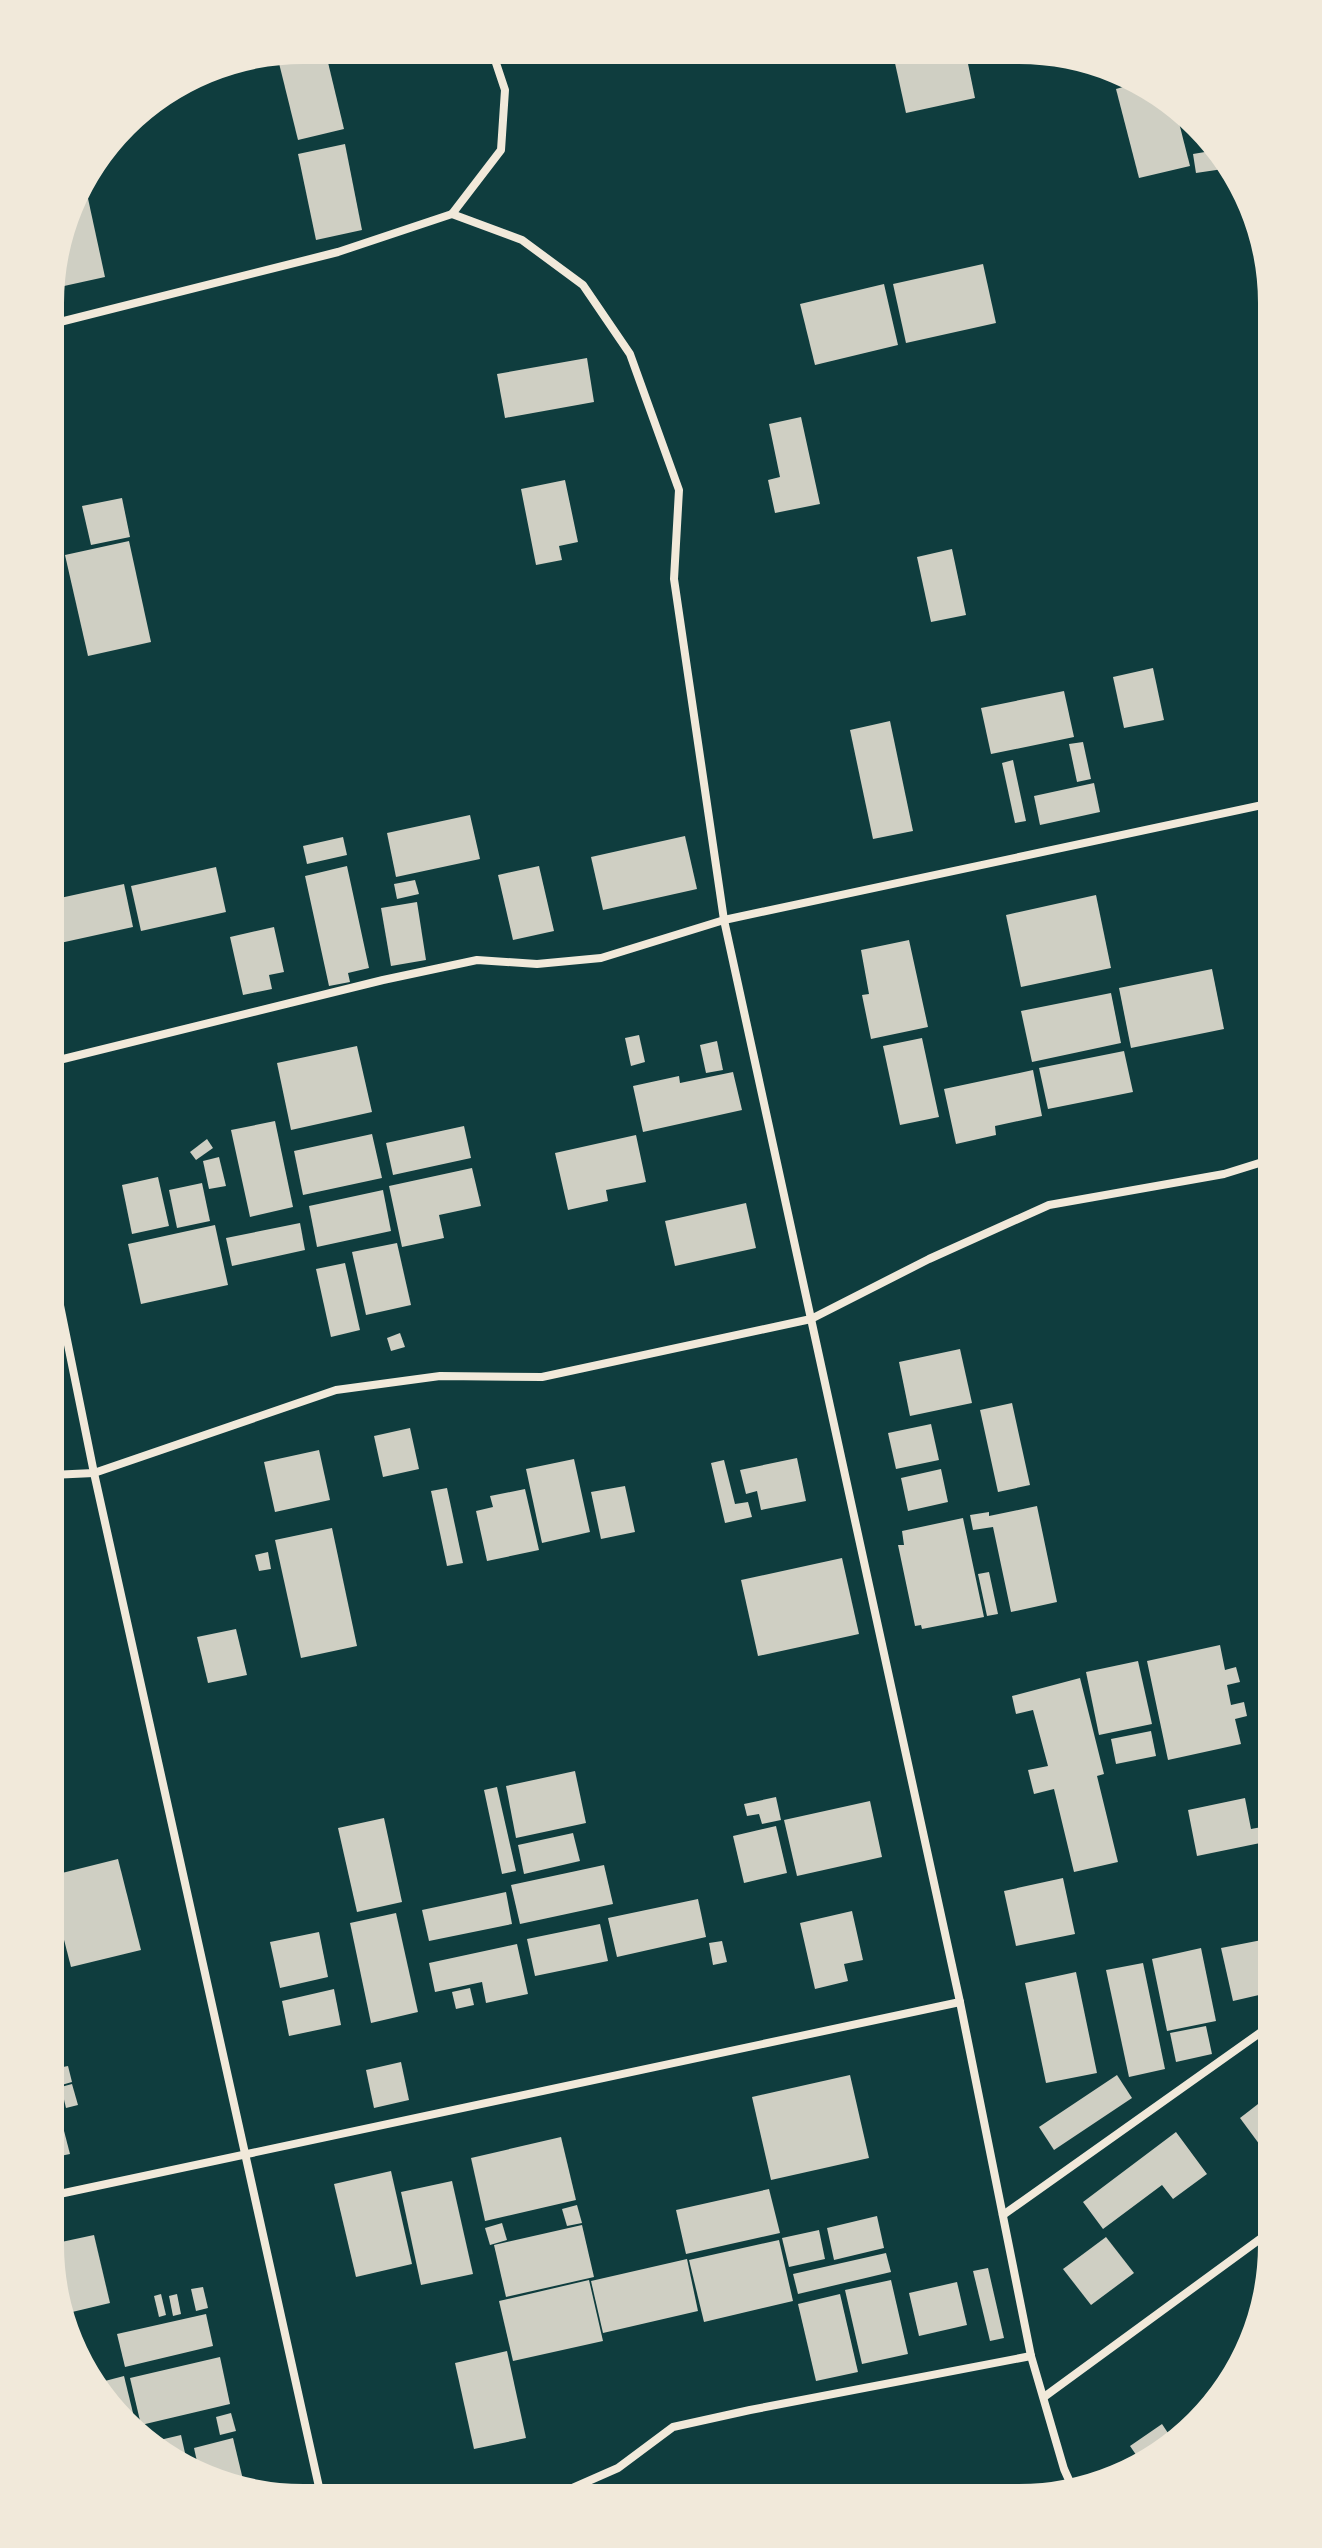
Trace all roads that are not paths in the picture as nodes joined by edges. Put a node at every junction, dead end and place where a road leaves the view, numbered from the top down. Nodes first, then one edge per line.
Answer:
1 (496, 64) edge
2 (452, 214) junction
3 (64, 321) edge
4 (1258, 806) edge
5 (724, 920) junction
6 (64, 1059) edge
7 (1258, 1164) edge
8 (811, 1319) junction
9 (64, 1325) edge
10 (94, 1473) junction
11 (64, 1474) edge
12 (960, 2002) junction
13 (1257, 2035) edge
14 (244, 2154) junction
15 (64, 2193) edge
16 (1003, 2215) junction
17 (1257, 2241) edge
18 (1031, 2356) junction
19 (1044, 2397) junction
20 (1068, 2478) edge
21 (318, 2484) edge
22 (582, 2484) edge

1 - 2 street
2 - 3 street
2 - 5 street
4 - 5 street
5 - 6 street
5 - 8 street
7 - 8 street
8 - 10 street
8 - 12 street
9 - 10 street
10 - 11 street
10 - 14 street
12 - 14 street
12 - 16 street
13 - 16 street
14 - 15 street
14 - 21 street
16 - 18 street
17 - 19 street
18 - 19 street
18 - 22 street
19 - 20 street

